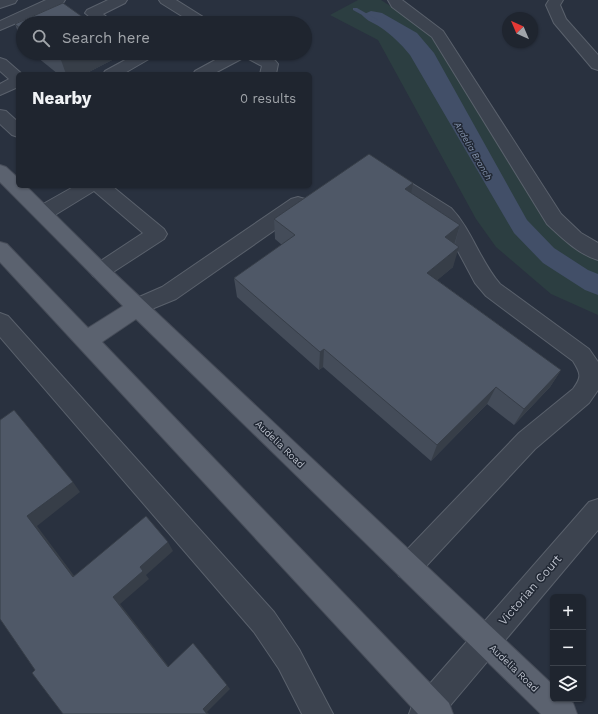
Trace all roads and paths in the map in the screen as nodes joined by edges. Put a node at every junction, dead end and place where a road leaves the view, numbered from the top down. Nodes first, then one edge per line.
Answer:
1 (10, 0) edge
2 (58, 0) edge
3 (120, 0) edge
4 (166, 0) edge
5 (395, 0) edge
6 (556, 0) edge
7 (0, 4) edge
8 (22, 16) edge
9 (97, 16) edge
10 (191, 16) edge
11 (16, 19) edge
12 (0, 26) edge
13 (136, 60) edge
14 (227, 60) edge
15 (263, 60) edge
16 (0, 63) edge
17 (598, 65) edge
18 (115, 72) edge
19 (205, 72) edge
20 (268, 72) edge
21 (16, 78) edge
22 (16, 81) edge
23 (0, 90) edge
24 (368, 164) edge
25 (0, 171) edge
26 (16, 187) edge
27 (17, 188) edge
28 (87, 188) edge
29 (90, 188) edge
30 (311, 195) edge
31 (43, 213) junction
32 (0, 249) edge
33 (598, 253) edge
34 (100, 271) junction
35 (137, 307) junction
36 (0, 322) edge
37 (88, 340) junction
38 (598, 511) edge
39 (408, 567) junction
40 (486, 641) junction
41 (431, 712) edge
42 (318, 714) edge
43 (562, 714) edge

1 - 7 street
2 - 8 street
3 - 9 street
4 - 10 street
5 - 33 street
6 - 17 street
11 - 12 street
13 - 18 street
14 - 19 street
15 - 20 street
16 - 21 street
22 - 23 street
24 - 39 street
25 - 26 main road, Audelia Road
27 - 31 main road, Audelia Road
28 - 31 street
29 - 34 street
30 - 35 street
31 - 34 main road, Audelia Road
32 - 37 main road
34 - 35 main road, Audelia Road
35 - 37 main road
35 - 39 main road, Audelia Road
36 - 42 street
37 - 41 main road
38 - 40 street, Victorian Court
39 - 40 main road, Audelia Road
40 - 41 street, Victorian Court
40 - 43 main road, Audelia Road

